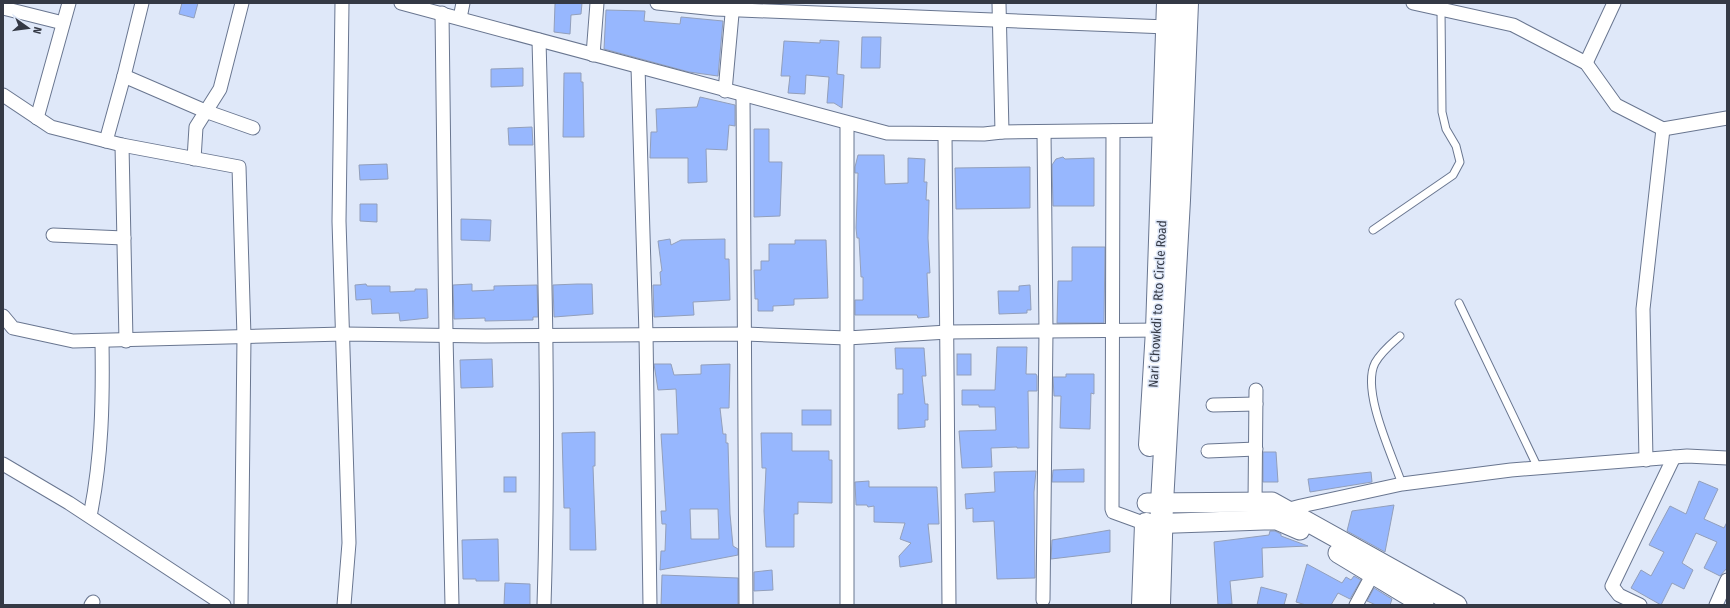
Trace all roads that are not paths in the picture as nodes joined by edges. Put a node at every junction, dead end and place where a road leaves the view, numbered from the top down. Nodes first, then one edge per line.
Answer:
1 (69, 3) edge
2 (142, 3) edge
3 (242, 3) edge
4 (342, 3) edge
5 (401, 3) edge
6 (463, 3) edge
7 (597, 3) edge
8 (657, 3) edge
9 (999, 3) edge
10 (1168, 3) edge
11 (1187, 3) edge
12 (1414, 3) edge
13 (1614, 3) edge
14 (1427, 5) edge
15 (733, 6) edge
16 (3, 8) edge
17 (822, 8) edge
18 (1441, 10) junction
19 (442, 14) junction
20 (460, 18) junction
21 (999, 20) junction
22 (63, 23) junction
23 (1167, 27) junction
24 (539, 40) junction
25 (593, 54) junction
26 (1586, 63) junction
27 (638, 67) junction
28 (124, 76) junction
29 (725, 91) junction
30 (3, 95) edge
31 (743, 96) junction
32 (205, 111) junction
33 (37, 118) junction
34 (1727, 118) edge
35 (847, 123) junction
36 (253, 128) dead end
37 (1663, 129) junction
38 (1173, 130) junction
39 (1113, 131) junction
40 (1002, 132) junction
41 (1044, 132) junction
42 (945, 134) junction
43 (106, 141) junction
44 (122, 145) junction
45 (194, 159) junction
46 (1373, 230) dead end
47 (53, 235) dead end
48 (124, 238) junction
49 (1459, 303) dead end
50 (5, 323) edge
51 (1165, 330) junction
52 (1046, 331) junction
53 (1111, 331) junction
54 (948, 332) junction
55 (344, 334) junction
56 (646, 334) junction
57 (745, 334) junction
58 (446, 335) junction
59 (546, 335) junction
60 (1400, 336) dead end
61 (244, 337) junction
62 (847, 338) junction
63 (102, 341) junction
64 (126, 341) junction
65 (1256, 390) dead end
66 (1256, 404) junction
67 (1213, 405) dead end
68 (1256, 449) junction
69 (1208, 451) dead end
70 (1674, 457) junction
71 (1727, 458) edge
72 (1646, 460) junction
73 (3, 464) edge
74 (1538, 468) junction
75 (1402, 484) junction
76 (1256, 502) junction
77 (1154, 503) junction
78 (1281, 515) junction
79 (90, 516) junction
80 (1144, 522) junction
81 (1376, 568) junction
82 (1727, 580) edge
83 (1043, 600) dead end
84 (1151, 600) edge
85 (1420, 604) edge
86 (224, 605) edge
87 (241, 605) edge
88 (344, 605) edge
89 (452, 605) edge
90 (544, 605) edge
91 (650, 605) edge
92 (746, 605) edge
93 (847, 605) edge
94 (949, 605) edge
95 (1356, 605) edge
96 (1456, 605) edge
97 (1640, 605) edge
98 (1716, 605) edge

1 - 22 street
2 - 28 street
3 - 32 street
4 - 55 street
5 - 19 street
6 - 20 street
7 - 25 street
8 - 15 street
9 - 21 street
10 - 23 highway, Nari Chowkdi to Rto Circle Road
11 - 38 highway
12 - 14 street
13 - 26 street
14 - 18 street
15 - 17 street
15 - 29 street
16 - 22 street
17 - 21 street
18 - 26 street
18 - 46 lane
19 - 20 street
19 - 58 street
20 - 24 street
21 - 23 street
21 - 40 street
22 - 33 street
23 - 38 highway, Nari Chowkdi to Rto Circle Road
24 - 25 street
24 - 59 street
25 - 27 street
26 - 37 street
27 - 29 street
27 - 56 street
28 - 32 street
28 - 43 street
29 - 31 street
30 - 33 street
31 - 35 street
31 - 57 street
32 - 36 street
32 - 45 street
33 - 43 street
34 - 37 street
35 - 42 street
35 - 62 street
37 - 72 street
38 - 39 street
38 - 51 highway, Nari Chowkdi to Rto Circle Road
39 - 41 street
39 - 53 street
40 - 41 street
40 - 42 street
41 - 52 street
42 - 54 street
43 - 44 street
44 - 45 street
44 - 48 street
45 - 61 street
47 - 48 street
48 - 64 street
49 - 74 lane
50 - 63 street
51 - 53 street
51 - 77 highway, Nari Chowkdi to Rto Circle Road
52 - 53 street
52 - 54 street
52 - 83 street
53 - 80 street
54 - 62 street
54 - 94 street
55 - 58 street
55 - 61 street
55 - 88 street
56 - 57 street
56 - 59 street
56 - 91 street
57 - 62 street
57 - 92 street
58 - 59 street
58 - 89 street
59 - 90 street
60 - 75 lane
61 - 64 street
61 - 87 street
62 - 93 street
63 - 64 street
63 - 79 street
65 - 66 street
66 - 67 street
66 - 68 street
68 - 69 street
68 - 76 street
70 - 71 street
70 - 72 street
70 - 97 street
72 - 74 street
73 - 79 street
74 - 75 street
75 - 78 street
76 - 77 street
76 - 78 street
77 - 80 highway, Nari Chowkdi to Rto Circle Road
78 - 80 street
78 - 81 street
79 - 86 street
80 - 84 highway, Nari Chowkdi to Rto Circle Road
81 - 85 street
81 - 95 street
81 - 96 street
82 - 98 street

